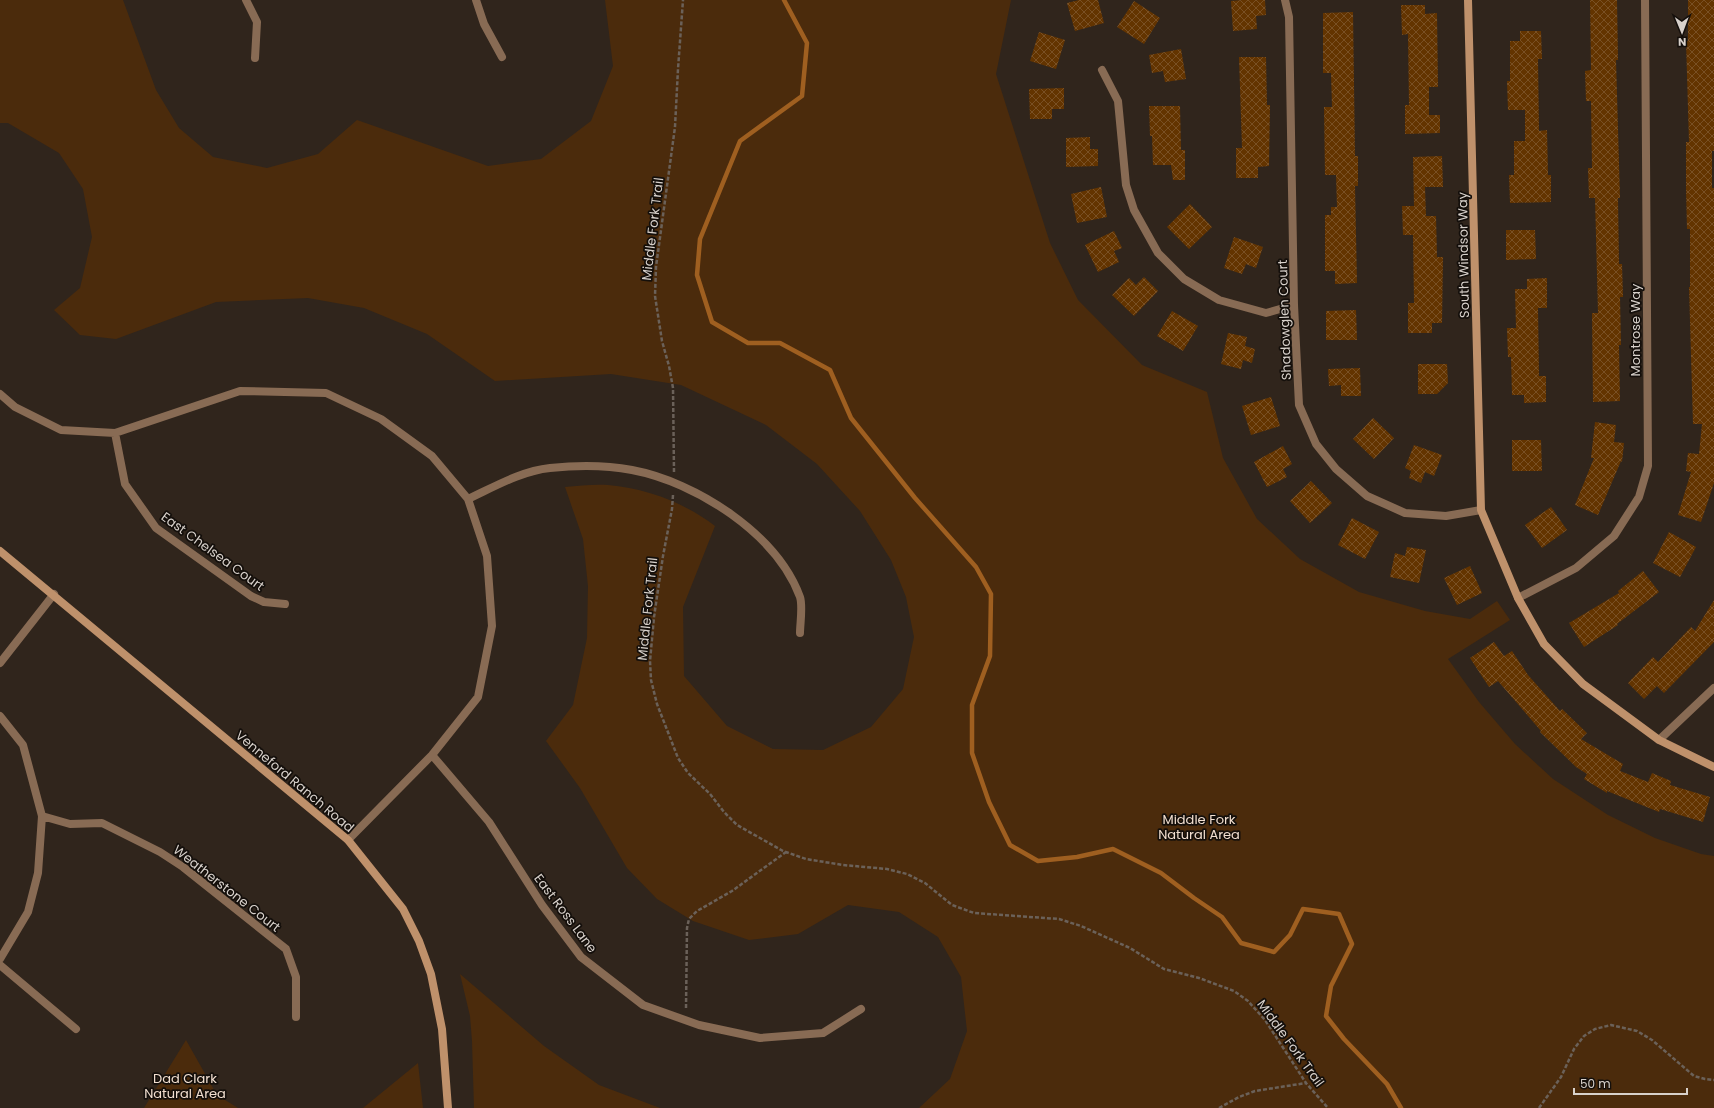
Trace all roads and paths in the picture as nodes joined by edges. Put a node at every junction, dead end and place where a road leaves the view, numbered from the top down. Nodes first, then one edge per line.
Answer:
1 (246, 0) edge
2 (476, 0) edge
3 (683, 0) edge
4 (1285, 0) edge
5 (1468, 0) edge
6 (1645, 0) edge
7 (502, 57) dead end
8 (255, 58) dead end
9 (1102, 70) dead end
10 (1294, 305) junction
11 (0, 394) edge
12 (115, 433) junction
13 (673, 482) junction
14 (468, 499) junction
15 (1481, 510) junction
16 (0, 551) edge
17 (54, 594) junction
18 (1518, 598) junction
19 (285, 604) dead end
20 (800, 633) dead end
21 (0, 662) edge
22 (1714, 688) edge
23 (0, 716) edge
24 (1659, 740) junction
25 (432, 754) junction
26 (1714, 767) edge
27 (42, 816) junction
28 (348, 840) junction
29 (786, 852) junction
30 (0, 959) edge
31 (0, 965) edge
32 (860, 1009) dead end
33 (296, 1017) dead end
34 (686, 1021) junction
35 (76, 1029) dead end
36 (1714, 1080) edge
37 (1306, 1083) junction
38 (448, 1108) edge
39 (1219, 1108) edge
40 (1328, 1108) edge
41 (1539, 1108) edge

1 - 8 street
2 - 7 street
3 - 13 path, Middle Fork Trail
4 - 10 street, Shadowglen Court
5 - 15 street, South Windsor Way
6 - 18 street, Montrose Way
9 - 10 street
10 - 15 street, Shadowglen Court
11 - 12 street
12 - 14 street
12 - 19 street, East Chelsea Court
13 - 14 street
13 - 20 street
13 - 29 path, Middle Fork Trail
14 - 25 street
15 - 18 street
16 - 17 street, Venneford Ranch Road
17 - 21 street
17 - 28 street, Venneford Ranch Road
18 - 24 street
22 - 24 street
23 - 27 street
24 - 26 street
25 - 28 street
25 - 34 street, East Ross Lane
27 - 30 street
27 - 33 street, Weatherstone Court
28 - 38 street, Venneford Ranch Road
29 - 34 path
29 - 37 path, Middle Fork Trail
31 - 35 street
32 - 34 street, East Ross Lane
36 - 41 path
37 - 39 path
37 - 40 path, Middle Fork Trail

